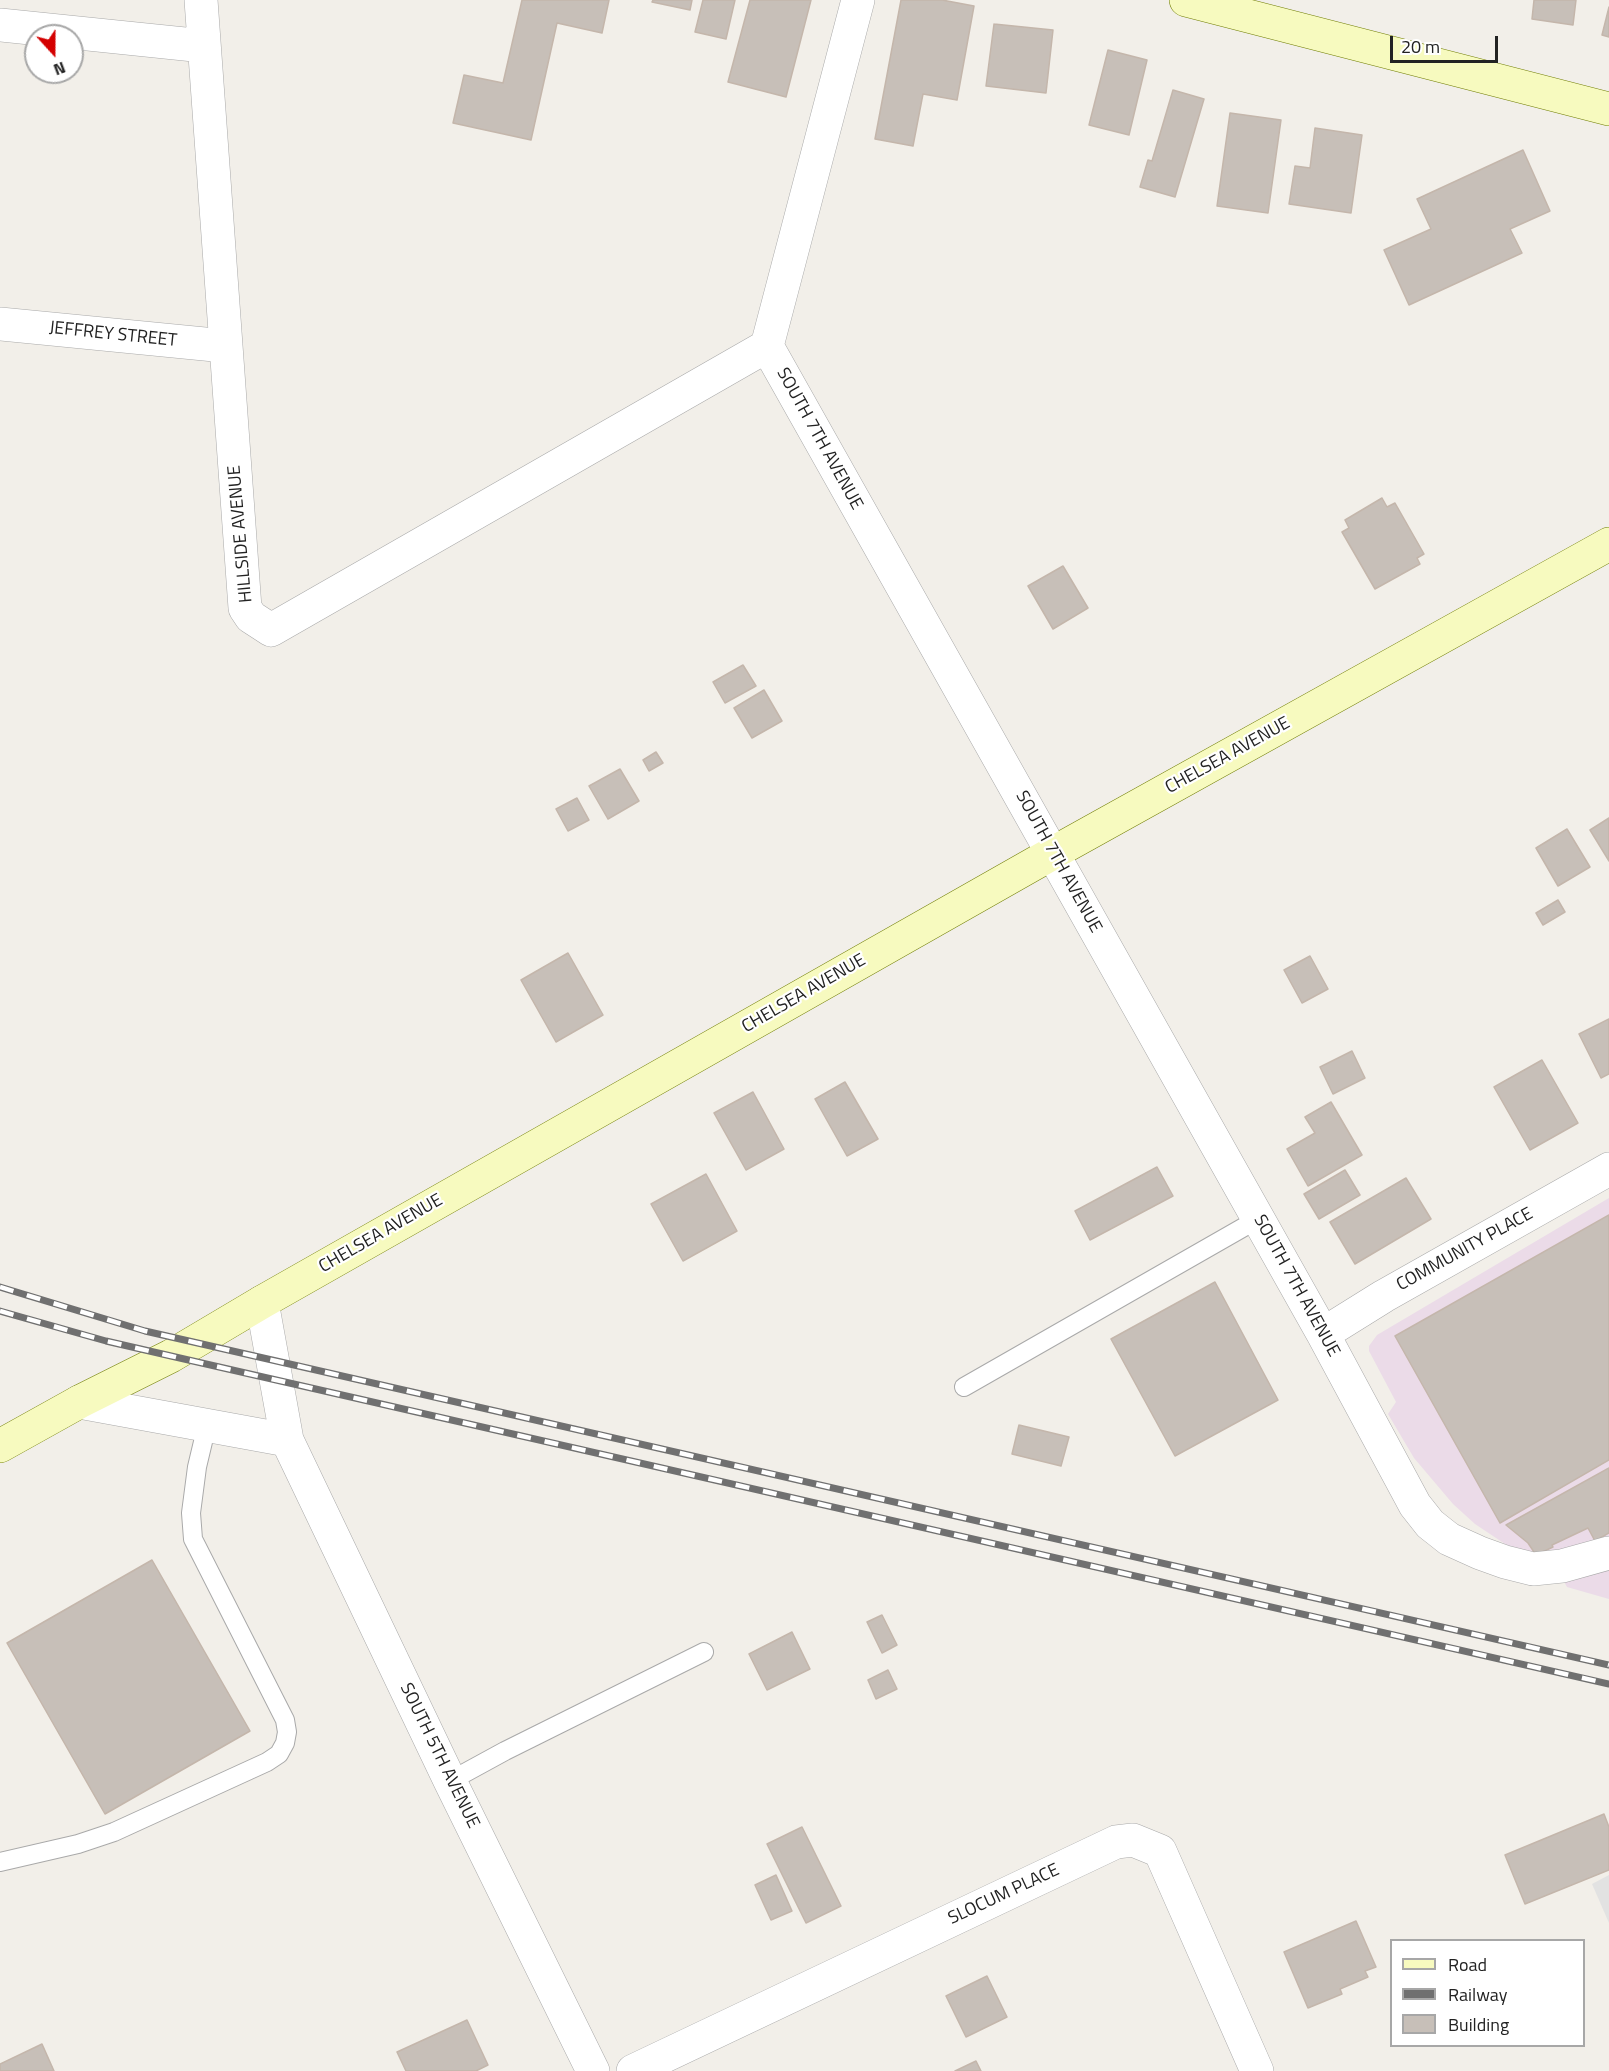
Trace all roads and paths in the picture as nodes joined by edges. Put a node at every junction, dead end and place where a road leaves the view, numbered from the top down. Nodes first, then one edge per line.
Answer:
1 (201, 0) edge
2 (858, 0) edge
3 (1186, 0) edge
4 (0, 25) edge
5 (204, 46) junction
6 (1609, 109) edge
7 (0, 324) edge
8 (225, 346) junction
9 (767, 346) junction
10 (1609, 544) edge
11 (1053, 853) junction
12 (1609, 1169) edge
13 (1257, 1219) junction
14 (262, 1302) junction
15 (1323, 1334) junction
16 (964, 1387) dead end
17 (79, 1402) junction
18 (207, 1425) junction
19 (287, 1440) junction
20 (0, 1446) edge
21 (1609, 1553) edge
22 (704, 1652) dead end
23 (450, 1782) junction
24 (0, 1862) edge
25 (592, 2071) edge
26 (633, 2071) edge
27 (1257, 2071) edge

1 - 5 street, HILLSIDE AVENUE
2 - 9 street, SOUTH 7TH AVENUE
3 - 6 street
4 - 5 street
5 - 8 street, HILLSIDE AVENUE
7 - 8 street, JEFFREY STREET
8 - 9 street, HILLSIDE AVENUE
9 - 11 street, SOUTH 7TH AVENUE
10 - 11 street, CHELSEA AVENUE
11 - 13 street, SOUTH 7TH AVENUE
11 - 14 street, CHELSEA AVENUE
12 - 15 street, COMMUNITY PLACE
13 - 15 street, SOUTH 7TH AVENUE
13 - 16 lane
14 - 17 street, CHELSEA AVENUE
14 - 19 street, SOUTH 5TH AVENUE
15 - 21 street, SOUTH 7TH AVENUE
17 - 18 street
17 - 20 street, CHELSEA AVENUE
18 - 19 street
18 - 24 lane
19 - 23 street, SOUTH 5TH AVENUE
22 - 23 lane
23 - 25 street, SOUTH 5TH AVENUE
26 - 27 street, SLOCUM PLACE

